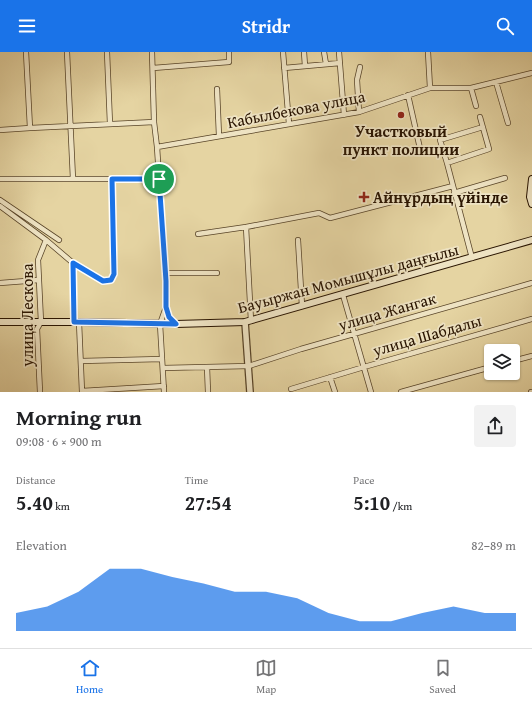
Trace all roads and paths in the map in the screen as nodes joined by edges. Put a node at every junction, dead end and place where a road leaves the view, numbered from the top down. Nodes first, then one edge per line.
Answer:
1 (26, 52) edge
2 (67, 52) edge
3 (107, 52) edge
4 (152, 52) edge
5 (229, 52) edge
6 (283, 52) edge
7 (304, 52) edge
8 (324, 52) edge
9 (339, 52) edge
10 (428, 52) edge
11 (340, 63) junction
12 (326, 64) junction
13 (305, 66) junction
14 (360, 67) dead end
15 (153, 68) junction
16 (284, 68) junction
17 (532, 73) edge
18 (496, 82) junction
19 (430, 88) junction
20 (472, 88) junction
21 (217, 89) dead end
22 (408, 95) junction
23 (476, 106) dead end
24 (359, 112) junction
25 (344, 115) junction
26 (480, 117) dead end
27 (154, 122) junction
28 (508, 123) dead end
29 (110, 124) junction
30 (289, 124) junction
31 (70, 127) junction
32 (483, 127) junction
33 (30, 128) junction
34 (0, 130) edge
35 (219, 136) junction
36 (157, 147) junction
37 (421, 153) dead end
38 (447, 163) junction
39 (505, 178) dead end
40 (0, 179) edge
41 (73, 179) junction
42 (112, 179) junction
43 (159, 179) junction
44 (532, 179) edge
45 (453, 186) junction
46 (454, 192) junction
47 (0, 200) edge
48 (532, 204) edge
49 (0, 206) edge
50 (246, 227) junction
51 (198, 234) dead end
52 (46, 240) junction
53 (59, 240) dead end
54 (298, 240) dead end
55 (532, 240) edge
56 (472, 258) junction
57 (73, 263) junction
58 (217, 272) dead end
59 (165, 273) junction
60 (40, 280) junction
61 (0, 283) edge
62 (532, 283) edge
63 (343, 295) junction
64 (302, 306) junction
65 (166, 307) junction
66 (532, 319) edge
67 (248, 321) junction
68 (0, 322) edge
69 (41, 322) junction
70 (77, 322) junction
71 (160, 324) junction
72 (176, 324) junction
73 (354, 334) junction
74 (532, 356) edge
75 (162, 359) junction
76 (520, 359) edge
77 (81, 361) junction
78 (249, 366) junction
79 (207, 367) junction
80 (364, 367) junction
81 (163, 368) junction
82 (484, 369) edge
83 (330, 377) junction
84 (164, 386) junction
85 (291, 389) dead end
86 (40, 392) edge
87 (82, 392) edge
88 (164, 392) edge
89 (208, 392) edge
90 (250, 392) edge
91 (335, 392) edge
92 (371, 392) edge
93 (401, 392) edge

1 - 33 street
2 - 31 street
3 - 29 street
4 - 15 street
5 - 15 street
6 - 16 street
7 - 13 street
8 - 12 street
9 - 11 street
10 - 19 street
11 - 12 street
11 - 25 street
12 - 13 street
13 - 16 street
14 - 24 street
15 - 27 street
16 - 30 street
17 - 18 street, Кабылбекова улица
18 - 20 street, Кабылбекова улица
18 - 28 street
19 - 20 street, Кабылбекова улица
19 - 22 street, Кабылбекова улица
20 - 23 street
21 - 35 street
22 - 24 street, Кабылбекова улица
22 - 37 street
24 - 25 street, Кабылбекова улица
25 - 30 street, Кабылбекова улица
26 - 32 street
27 - 29 street
27 - 36 street
29 - 31 street
30 - 35 street, Кабылбекова улица
31 - 33 street
31 - 41 street
32 - 38 street
32 - 38 street
33 - 34 street
35 - 36 street, Кабылбекова улица
36 - 43 street
38 - 45 street
39 - 46 street
40 - 41 street
41 - 42 street
42 - 43 street
42 - 57 street
43 - 59 street
44 - 48 main road
45 - 46 street
45 - 50 street
46 - 56 street
47 - 53 street
49 - 52 street
50 - 51 street
50 - 67 street
52 - 57 street
52 - 60 street, улица Лескова
54 - 64 street
55 - 56 main road, Бауыржан Момышұлы даңғылы
56 - 63 main road, Бауыржан Момышұлы даңғылы
57 - 70 street
58 - 59 street
59 - 65 street
60 - 61 street
60 - 69 street, улица Лескова
62 - 73 street, улица Жангак
63 - 64 main road, Бауыржан Момышұлы даңғылы
63 - 73 street
64 - 67 main road, Бауыржан Момышұлы даңғылы
65 - 71 street
65 - 72 street
66 - 80 street, улица Шабдалы
67 - 72 main road, Бауыржан Момышұлы даңғылы
67 - 78 street
68 - 69 main road, Бауыржан Момышұлы даңғылы
69 - 70 main road, Бауыржан Момышұлы даңғылы
69 - 86 street, улица Лескова
70 - 71 main road, Бауыржан Момышұлы даңғылы
70 - 77 street
71 - 72 main road, Бауыржан Момышұлы даңғылы
71 - 75 street
73 - 78 street, улица Жангак
73 - 80 street
74 - 76 street
75 - 77 street
75 - 81 street
77 - 87 street
78 - 79 street, улица Жангак
78 - 90 street
79 - 81 street, улица Жангак
79 - 89 street
80 - 83 street, улица Шабдалы
80 - 92 street
81 - 84 street
82 - 93 street
83 - 85 street, улица Шабдалы
83 - 91 street
84 - 87 street
84 - 88 street

